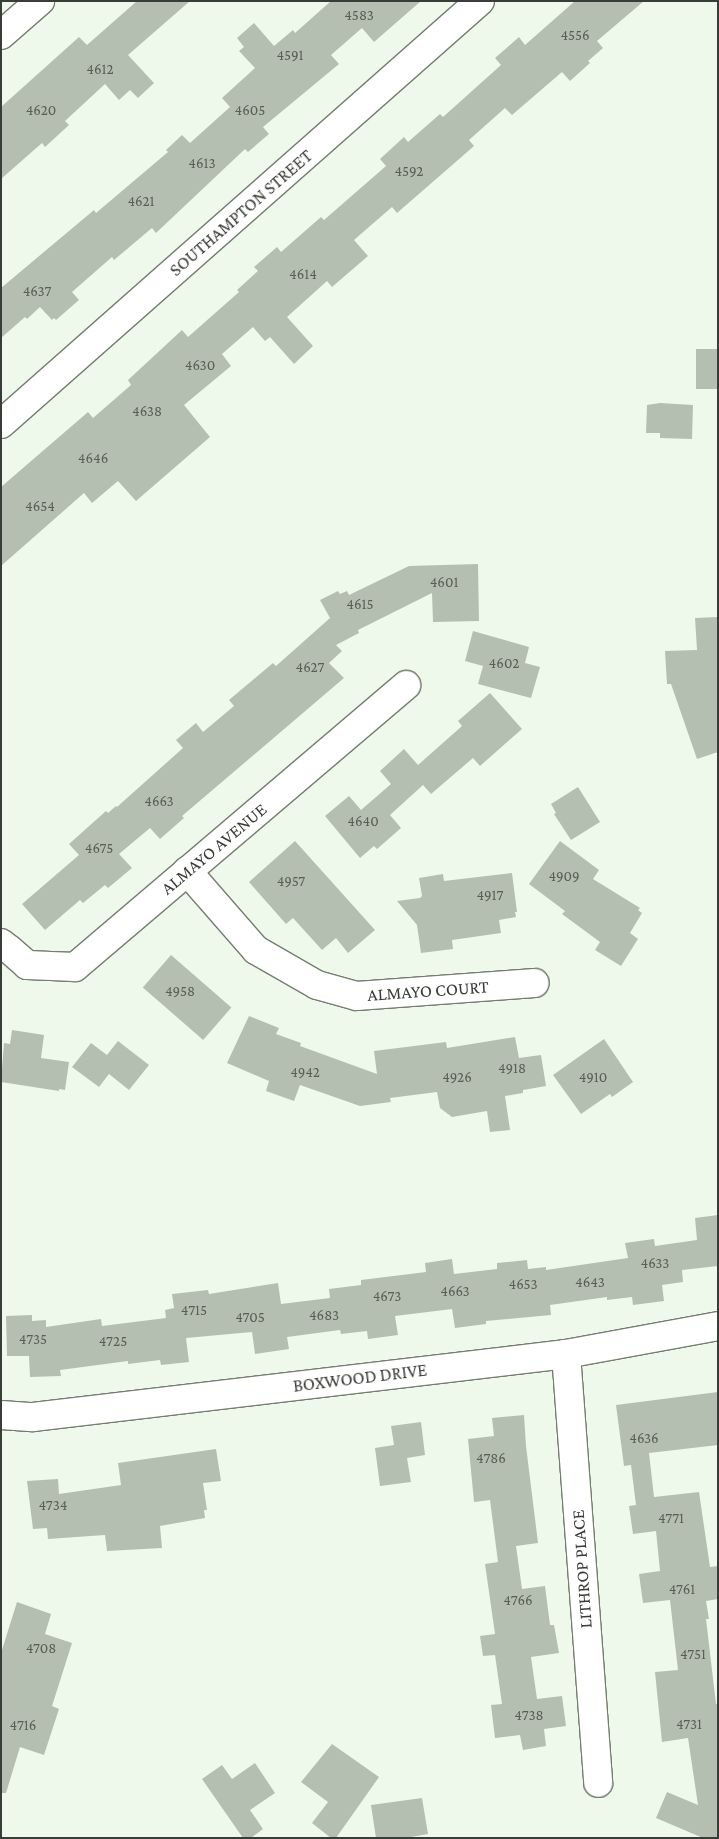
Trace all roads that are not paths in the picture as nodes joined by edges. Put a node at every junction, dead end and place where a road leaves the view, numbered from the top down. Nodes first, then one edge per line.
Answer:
1 (40, 1) edge
2 (480, 1) edge
3 (1, 35) edge
4 (1, 424) edge
5 (406, 685) dead end
6 (187, 871) junction
7 (6, 947) edge
8 (535, 983) dead end
9 (718, 1326) edge
10 (566, 1354) junction
11 (1, 1415) edge
12 (598, 1783) dead end

1 - 3 street
2 - 4 street, SOUTHAMPTON STREET
5 - 6 street, ALMAYO AVENUE
6 - 7 street, ALMAYO AVENUE
6 - 8 street, ALMAYO COURT
9 - 10 street, BOXWOOD DRIVE
10 - 11 street, BOXWOOD DRIVE
10 - 12 street, LITHROP PLACE

